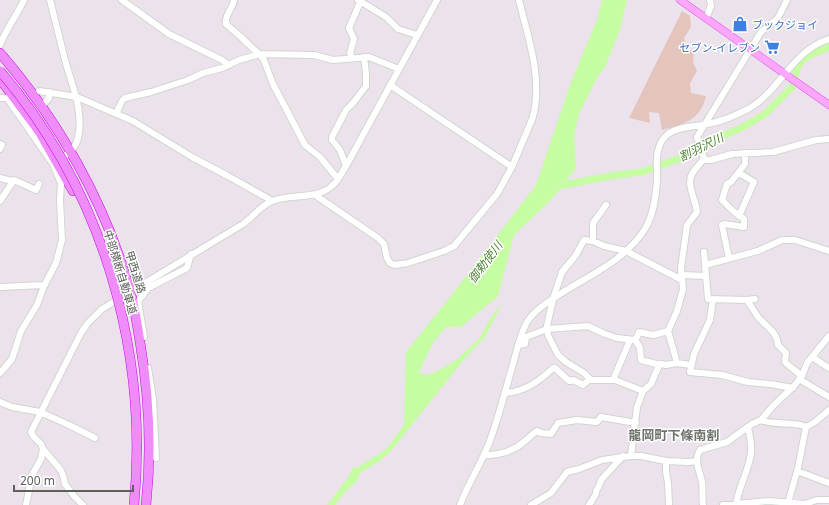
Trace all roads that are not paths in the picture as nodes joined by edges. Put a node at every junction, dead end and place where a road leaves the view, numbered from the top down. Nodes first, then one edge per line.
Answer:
1 (24, 0) edge
2 (50, 0) edge
3 (122, 0) edge
4 (234, 0) edge
5 (436, 0) edge
6 (519, 0) edge
7 (710, 0) edge
8 (787, 0) edge
9 (360, 1) edge
10 (681, 1) edge
11 (706, 18) junction
12 (417, 35) junction
13 (829, 39) edge
14 (0, 45) edge
15 (750, 50) junction
16 (0, 53) edge
17 (260, 54) junction
18 (364, 57) junction
19 (352, 58) junction
20 (229, 64) junction
21 (399, 68) junction
22 (0, 71) edge
23 (784, 74) junction
24 (0, 79) edge
25 (390, 85) junction
26 (40, 91) dead end
27 (50, 92) junction
28 (77, 97) junction
29 (0, 98) edge
30 (829, 104) edge
31 (42, 106) junction
32 (116, 114) junction
33 (704, 125) junction
34 (829, 139) edge
35 (0, 144) edge
36 (0, 149) edge
37 (71, 152) junction
38 (745, 154) junction
39 (703, 157) junction
40 (55, 162) junction
41 (346, 166) junction
42 (512, 167) junction
43 (738, 173) junction
44 (0, 178) edge
45 (338, 179) junction
46 (12, 182) junction
47 (39, 184) dead end
48 (315, 194) junction
49 (0, 201) edge
50 (271, 201) junction
51 (606, 205) dead end
52 (739, 216) junction
53 (593, 241) junction
54 (626, 251) junction
55 (829, 251) edge
56 (704, 252) dead end
57 (191, 254) junction
58 (729, 258) junction
59 (705, 265) junction
60 (706, 276) junction
61 (681, 278) junction
62 (44, 285) junction
63 (0, 287) edge
64 (130, 292) junction
65 (554, 299) junction
66 (712, 299) junction
67 (755, 299) dead end
68 (747, 300) junction
69 (114, 302) junction
70 (547, 329) junction
71 (668, 332) junction
72 (632, 340) junction
73 (828, 340) edge
74 (518, 345) junction
75 (812, 357) junction
76 (677, 363) junction
77 (660, 365) junction
78 (691, 365) junction
79 (829, 368) edge
80 (0, 373) edge
81 (800, 378) junction
82 (590, 379) junction
83 (613, 380) junction
84 (793, 388) junction
85 (643, 391) junction
86 (505, 393) junction
87 (829, 397) edge
88 (0, 402) edge
89 (829, 410) edge
90 (40, 412) junction
91 (761, 420) junction
92 (636, 423) junction
93 (806, 427) junction
94 (748, 428) junction
95 (95, 438) dead end
96 (43, 449) junction
97 (484, 455) junction
98 (623, 456) junction
99 (631, 456) junction
100 (156, 458) dead end
101 (666, 461) junction
102 (697, 461) junction
103 (797, 470) junction
104 (829, 483) edge
105 (829, 500) edge
106 (788, 503) junction
107 (736, 504) junction
108 (26, 505) edge
109 (83, 505) edge
110 (130, 505) edge
111 (134, 505) edge
112 (146, 505) edge
113 (460, 505) edge
114 (531, 505) edge
115 (589, 505) edge
116 (669, 505) edge
117 (703, 505) edge
118 (723, 505) edge

1 - 14 street
2 - 28 street
3 - 20 street
4 - 17 street
5 - 12 street
6 - 42 street
7 - 11 street
8 - 15 street
9 - 12 street
9 - 19 street
10 - 11 main road
11 - 15 main road
12 - 21 street
13 - 23 street
15 - 23 main road
15 - 33 street
16 - 31 highway, 甲西道路
17 - 19 street
17 - 20 street
17 - 45 street
18 - 19 street
18 - 21 street
18 - 41 street
20 - 32 street
21 - 25 street
22 - 111 highway, 中部横断自動車道, bridge
23 - 30 main road
23 - 33 street
24 - 40 highway
25 - 41 street
25 - 42 street
26 - 27 street
27 - 28 street
27 - 31 street
28 - 32 street
28 - 37 street
29 - 40 street
31 - 37 highway, 甲西道路
32 - 50 street
33 - 39 street
33 - 54 street
34 - 38 street
35 - 36 street
37 - 40 street
37 - 64 highway, 甲西道路
38 - 39 street
38 - 43 street
39 - 61 street
40 - 62 street
40 - 69 highway
41 - 45 street
42 - 48 street
43 - 52 street
43 - 52 street
44 - 46 street
45 - 48 street
46 - 47 street
46 - 49 street
48 - 50 street
50 - 57 street
51 - 53 street
52 - 58 street
53 - 54 street
53 - 65 street
54 - 61 street
54 - 65 street
55 - 58 street
56 - 59 street
57 - 64 street
57 - 100 street
58 - 59 street
59 - 60 street
60 - 61 street
60 - 66 street
61 - 71 street
62 - 63 street
62 - 80 street
64 - 69 street
64 - 112 highway, 甲西道路
65 - 70 street
65 - 74 street
66 - 68 street
66 - 78 street
67 - 68 street
68 - 81 street
69 - 90 street
69 - 110 highway
70 - 72 street
70 - 74 street
70 - 82 street
71 - 72 street
71 - 76 street
72 - 77 street
72 - 83 street
73 - 75 street
74 - 86 street
75 - 79 street
75 - 81 street
76 - 77 street
76 - 78 street
77 - 85 street
78 - 84 street
81 - 84 street
81 - 87 street
82 - 83 street
82 - 86 street
83 - 85 street
84 - 91 street
85 - 92 street
86 - 97 street
88 - 90 street
89 - 93 street
90 - 95 street
90 - 96 street
91 - 93 street
91 - 94 street
92 - 97 street
92 - 99 street
93 - 103 street
94 - 102 street
94 - 107 street
96 - 108 street
96 - 109 street
97 - 113 street
98 - 99 street
98 - 114 street
98 - 115 street
99 - 101 street
101 - 102 street
101 - 116 street
102 - 117 street
103 - 104 street
103 - 106 street
105 - 106 street
106 - 107 street
107 - 118 street

